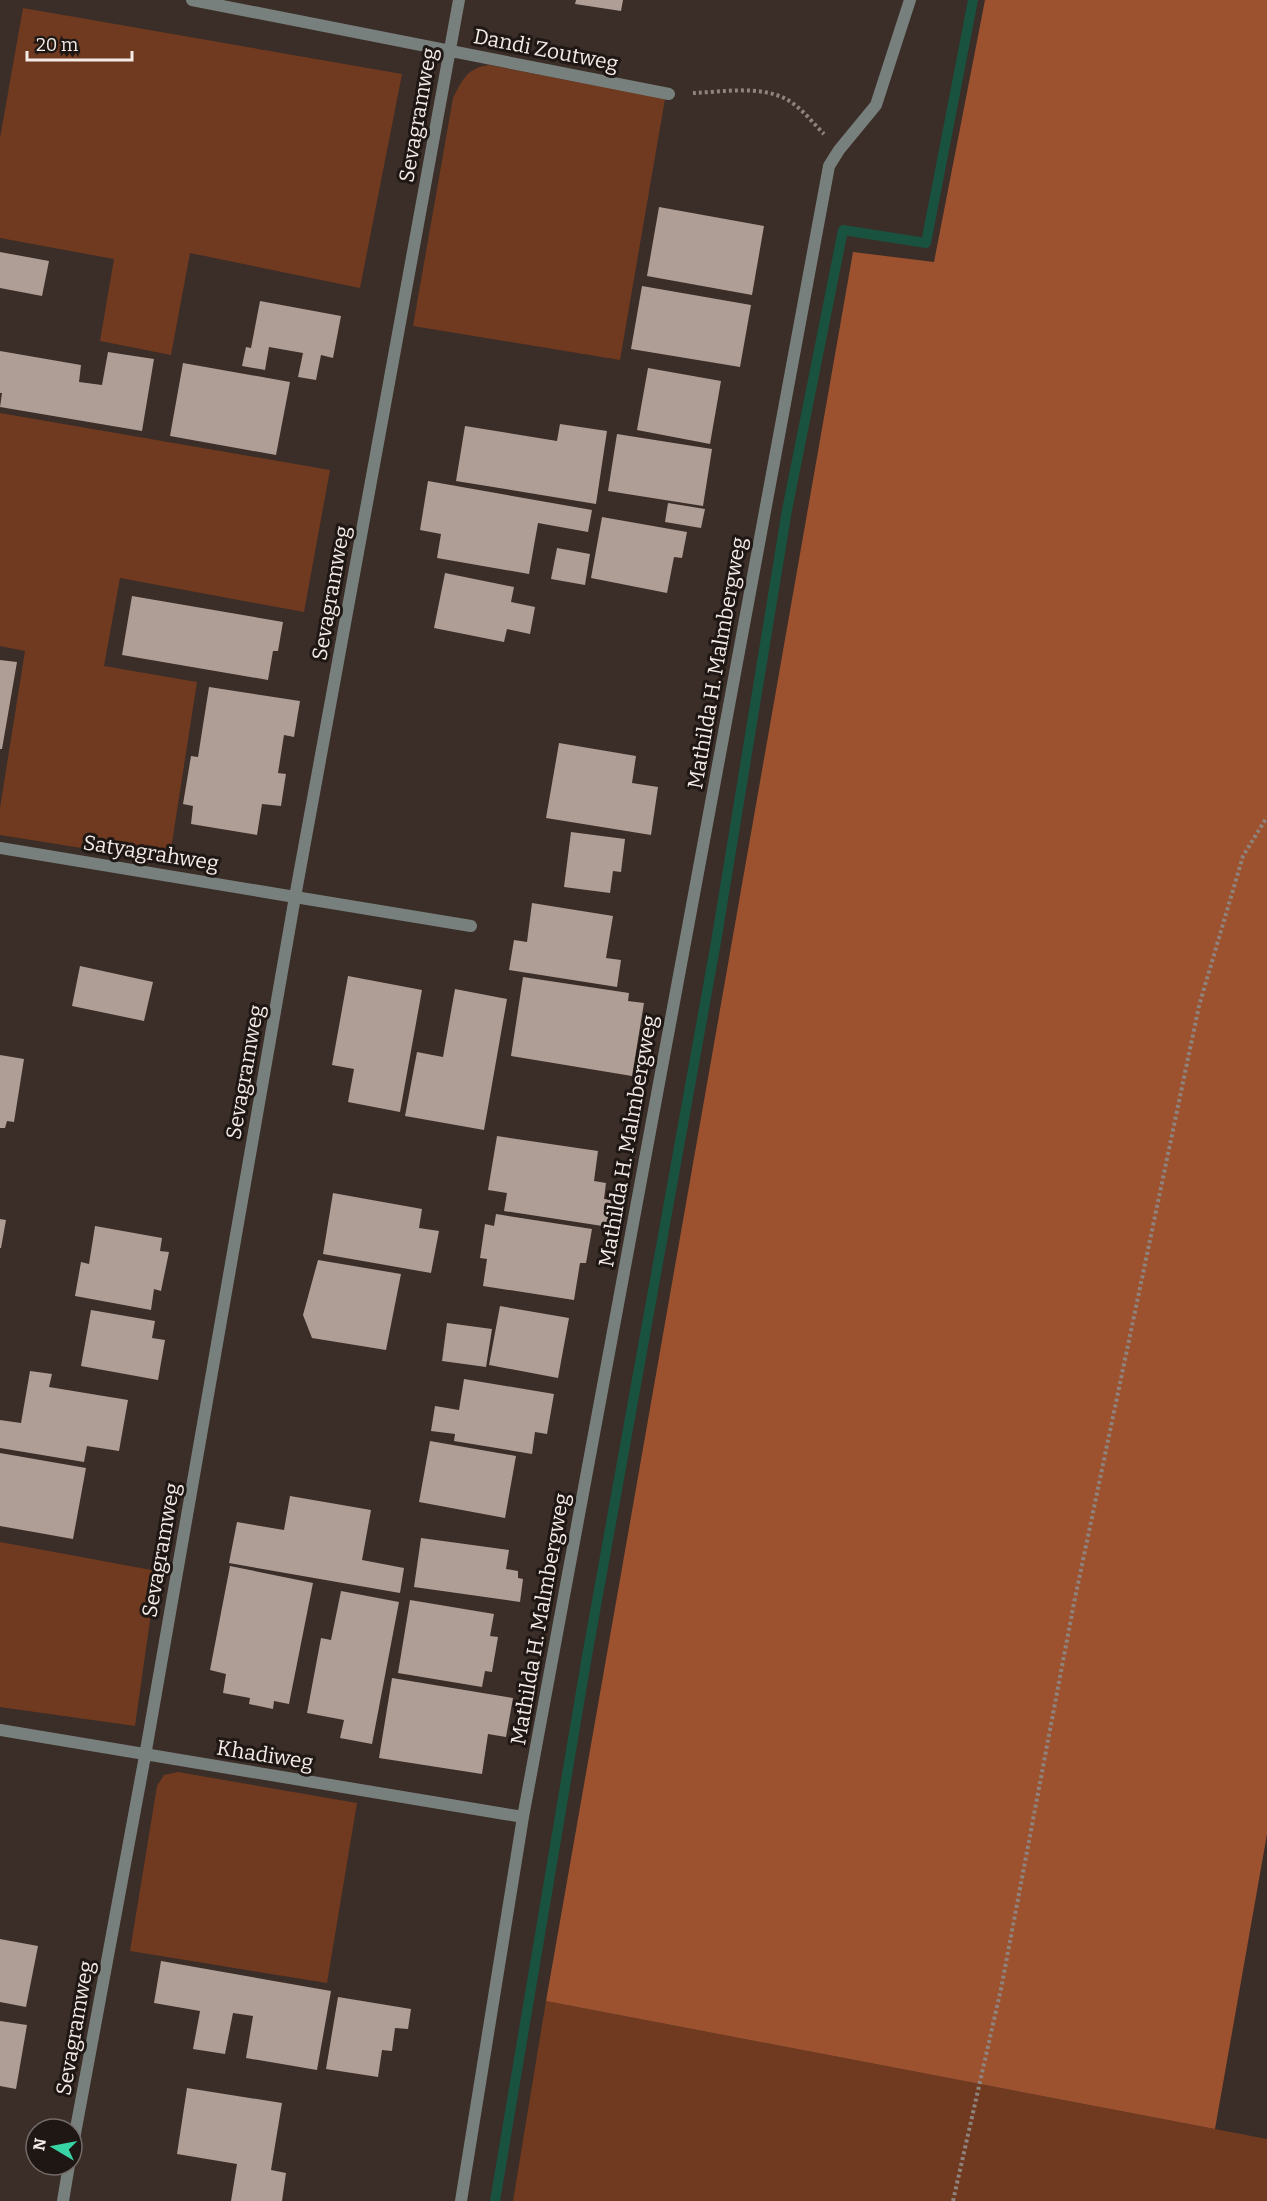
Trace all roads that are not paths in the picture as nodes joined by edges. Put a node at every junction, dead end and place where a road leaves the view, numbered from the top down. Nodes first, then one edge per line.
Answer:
1 (192, 0) edge
2 (459, 0) edge
3 (910, 0) edge
4 (450, 51) junction
5 (669, 94) road end
6 (0, 848) edge
7 (296, 897) junction
8 (471, 926) dead end
9 (0, 1730) edge
10 (145, 1756) junction
11 (523, 1817) junction
12 (78, 2117) edge
13 (67, 2177) edge
14 (63, 2201) edge
15 (461, 2201) edge

1 - 4 street, Dandi Zoutweg
2 - 4 street, Sevagramweg
3 - 11 street, Mathilda H. Malmbergweg
4 - 5 street, Dandi Zoutweg
4 - 7 street, Sevagramweg
6 - 7 street, Satyagrahweg
7 - 8 street, Satyagrahweg
7 - 10 street, Sevagramweg
9 - 10 street, Khadiweg
10 - 11 street, Khadiweg
10 - 12 street, Sevagramweg
11 - 15 street, Mathilda H. Malmbergweg
13 - 14 street

